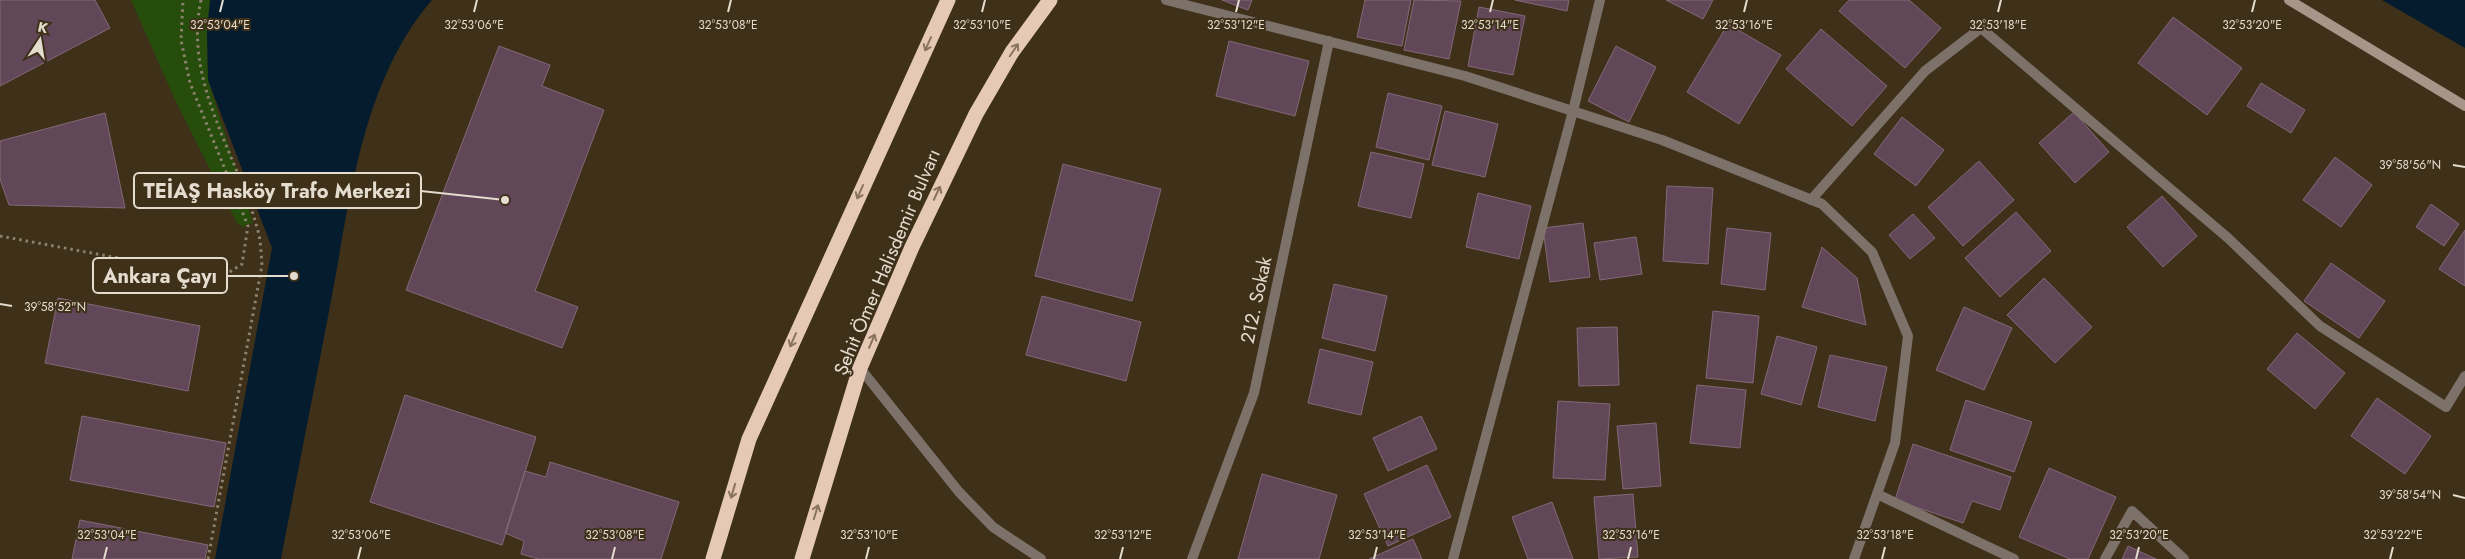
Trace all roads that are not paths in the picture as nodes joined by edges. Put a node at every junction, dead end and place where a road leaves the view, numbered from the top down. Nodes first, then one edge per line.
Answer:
1 (948, 0) edge
2 (1050, 0) edge
3 (1166, 0) edge
4 (1600, 0) edge
5 (2288, 0) edge
6 (1329, 41) junction
7 (2465, 106) edge
8 (1573, 111) junction
9 (1811, 200) junction
10 (860, 368) junction
11 (2465, 376) edge
12 (1877, 494) junction
13 (713, 559) edge
14 (802, 559) edge
15 (1041, 559) edge
16 (1192, 559) edge
17 (1453, 559) edge
18 (1854, 559) edge
19 (2014, 559) edge
20 (2105, 559) edge
21 (2184, 559) edge

1 -> 13 highway
10 -> 2 highway, Şehit Ömer Halisdemir Bulvarı
3 - 6 street
4 - 8 street
5 - 7 street
6 - 8 street
6 - 16 street, 212. Sokak
8 - 9 street
8 - 17 street
9 - 11 street
9 - 12 street
14 -> 10 highway, Şehit Ömer Halisdemir Bulvarı
10 - 15 street
12 - 18 street
12 - 19 street
20 - 21 street

